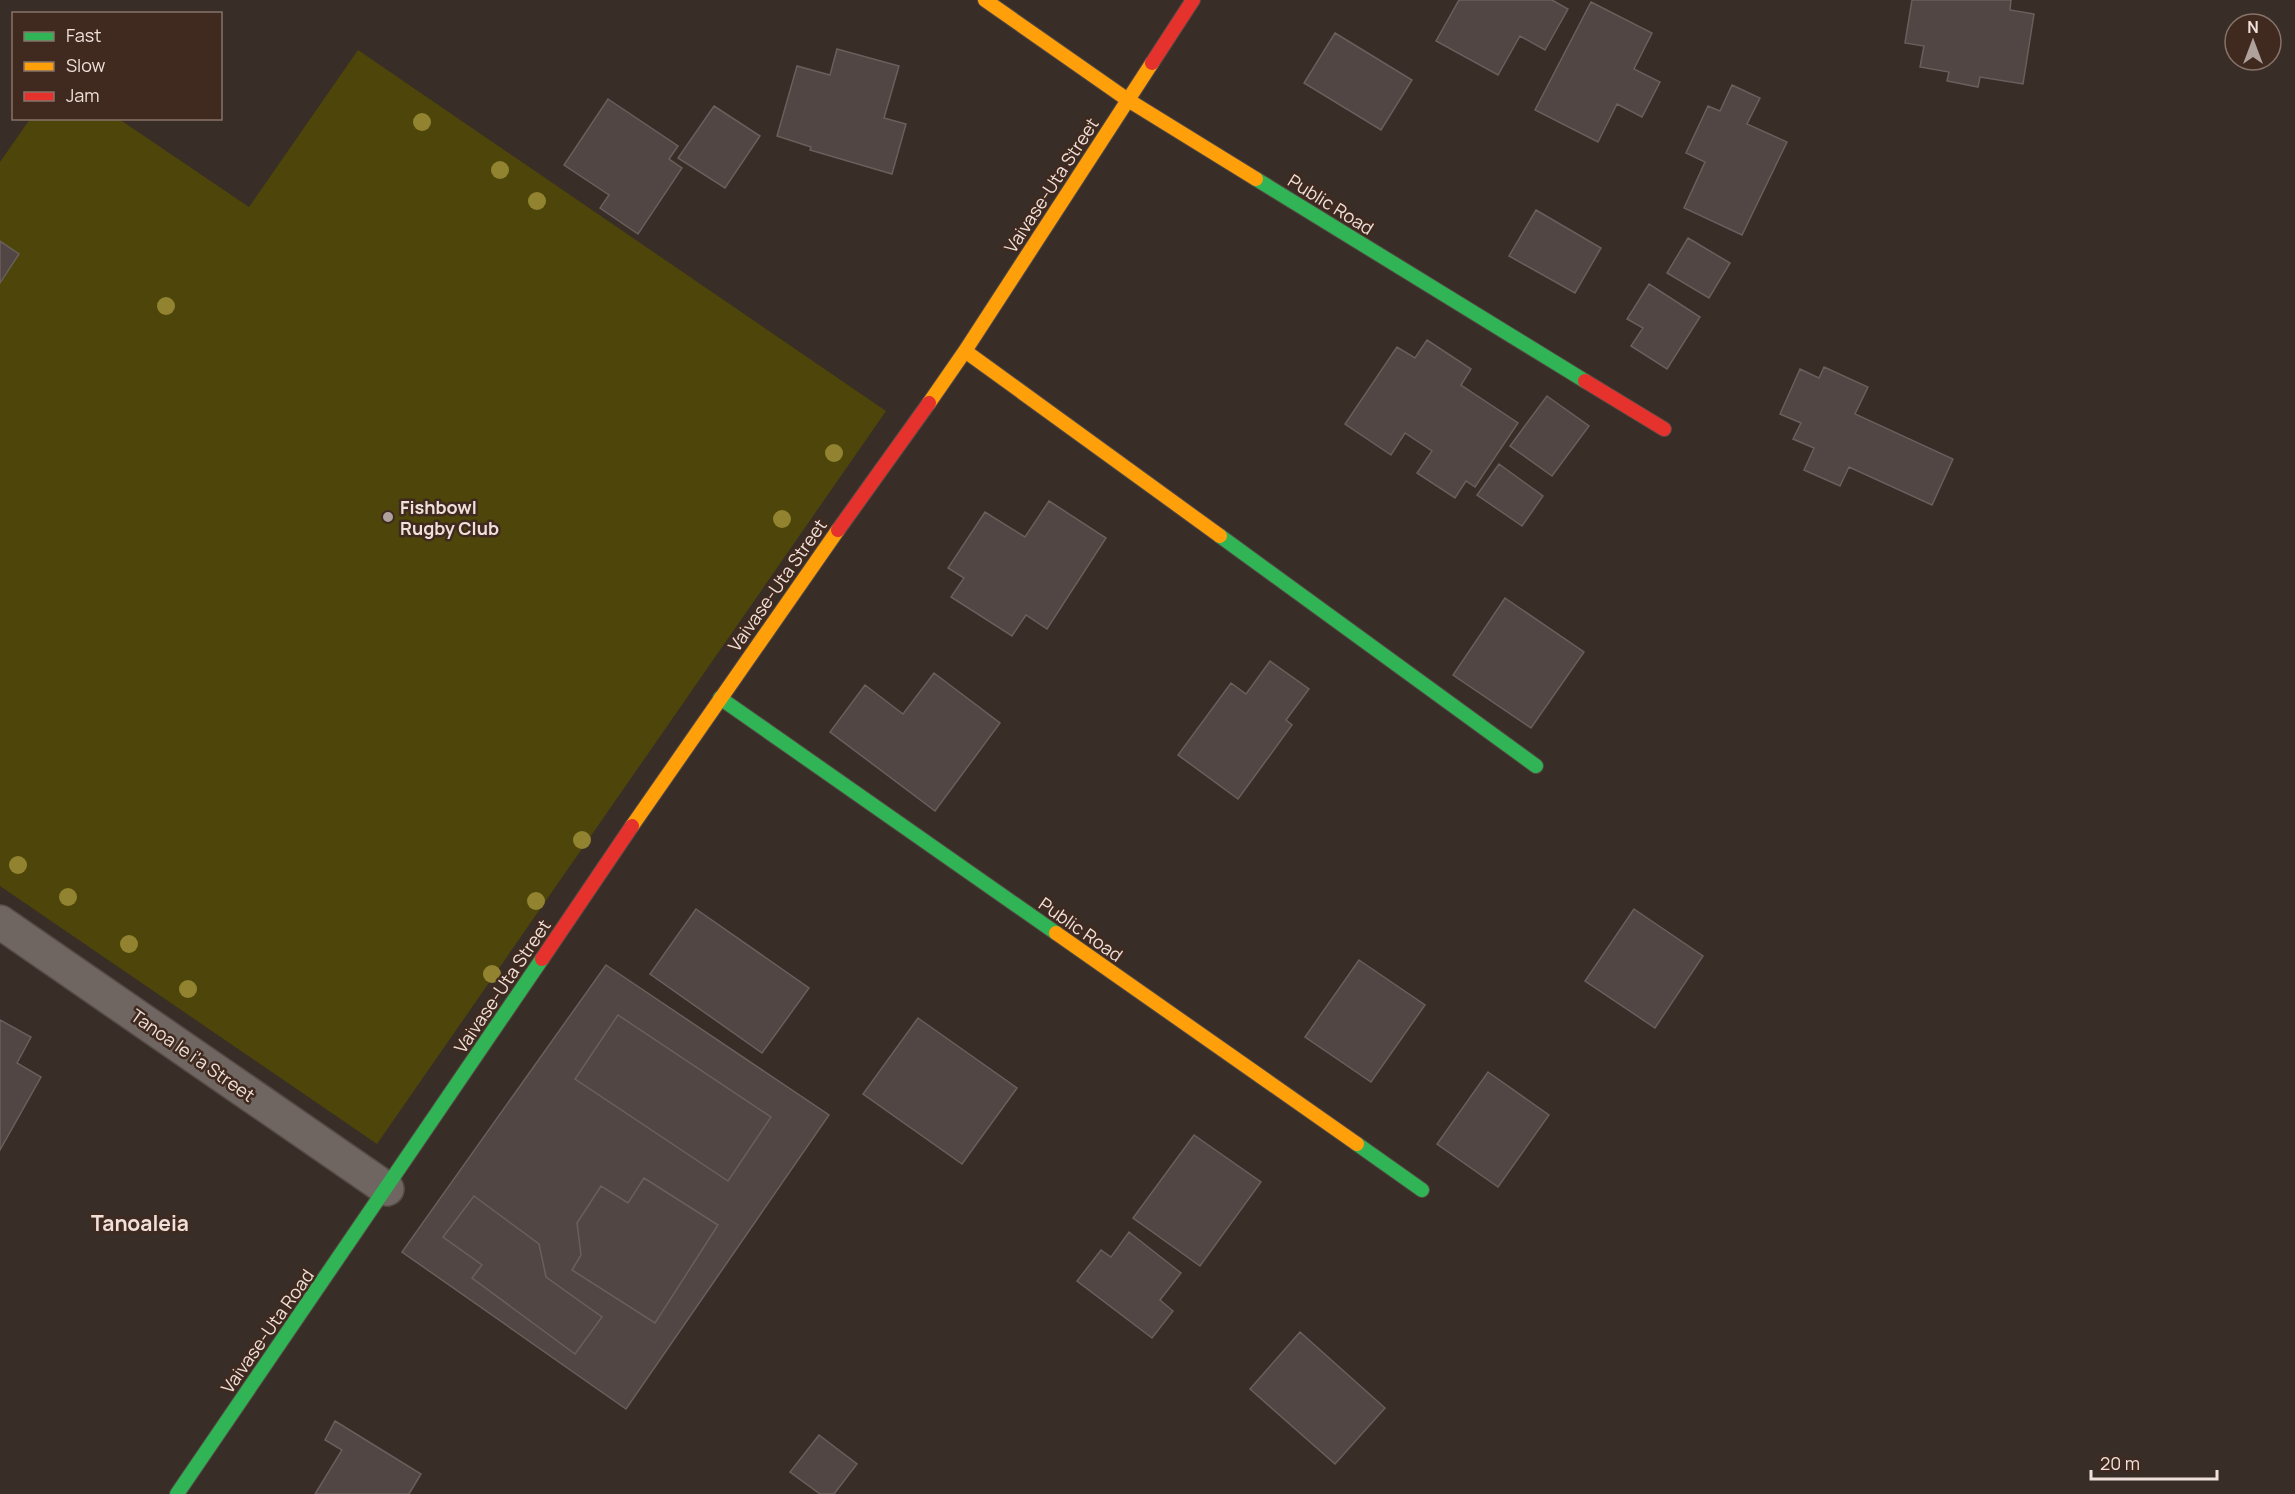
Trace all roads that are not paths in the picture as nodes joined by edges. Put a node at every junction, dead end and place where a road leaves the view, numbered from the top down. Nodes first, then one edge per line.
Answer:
1 (985, 0) edge
2 (1193, 0) edge
3 (1128, 100) junction
4 (965, 351) junction
5 (1664, 429) dead end
6 (720, 698) junction
7 (1536, 766) dead end
8 (0, 922) edge
9 (387, 1189) junction
10 (1422, 1190) dead end
11 (177, 1494) edge

1 - 3 street, Public Road
2 - 3 street, Vaivase-Uta Street
3 - 4 street, Vaivase-Uta Street
3 - 5 street, Public Road
4 - 6 street, Vaivase-Uta Street
4 - 7 street
6 - 9 street, Vaivase-Uta Street
6 - 10 street, Public Road
8 - 9 street, Tanoa le i'a Street
9 - 11 street, Vaivase-Uta Road

